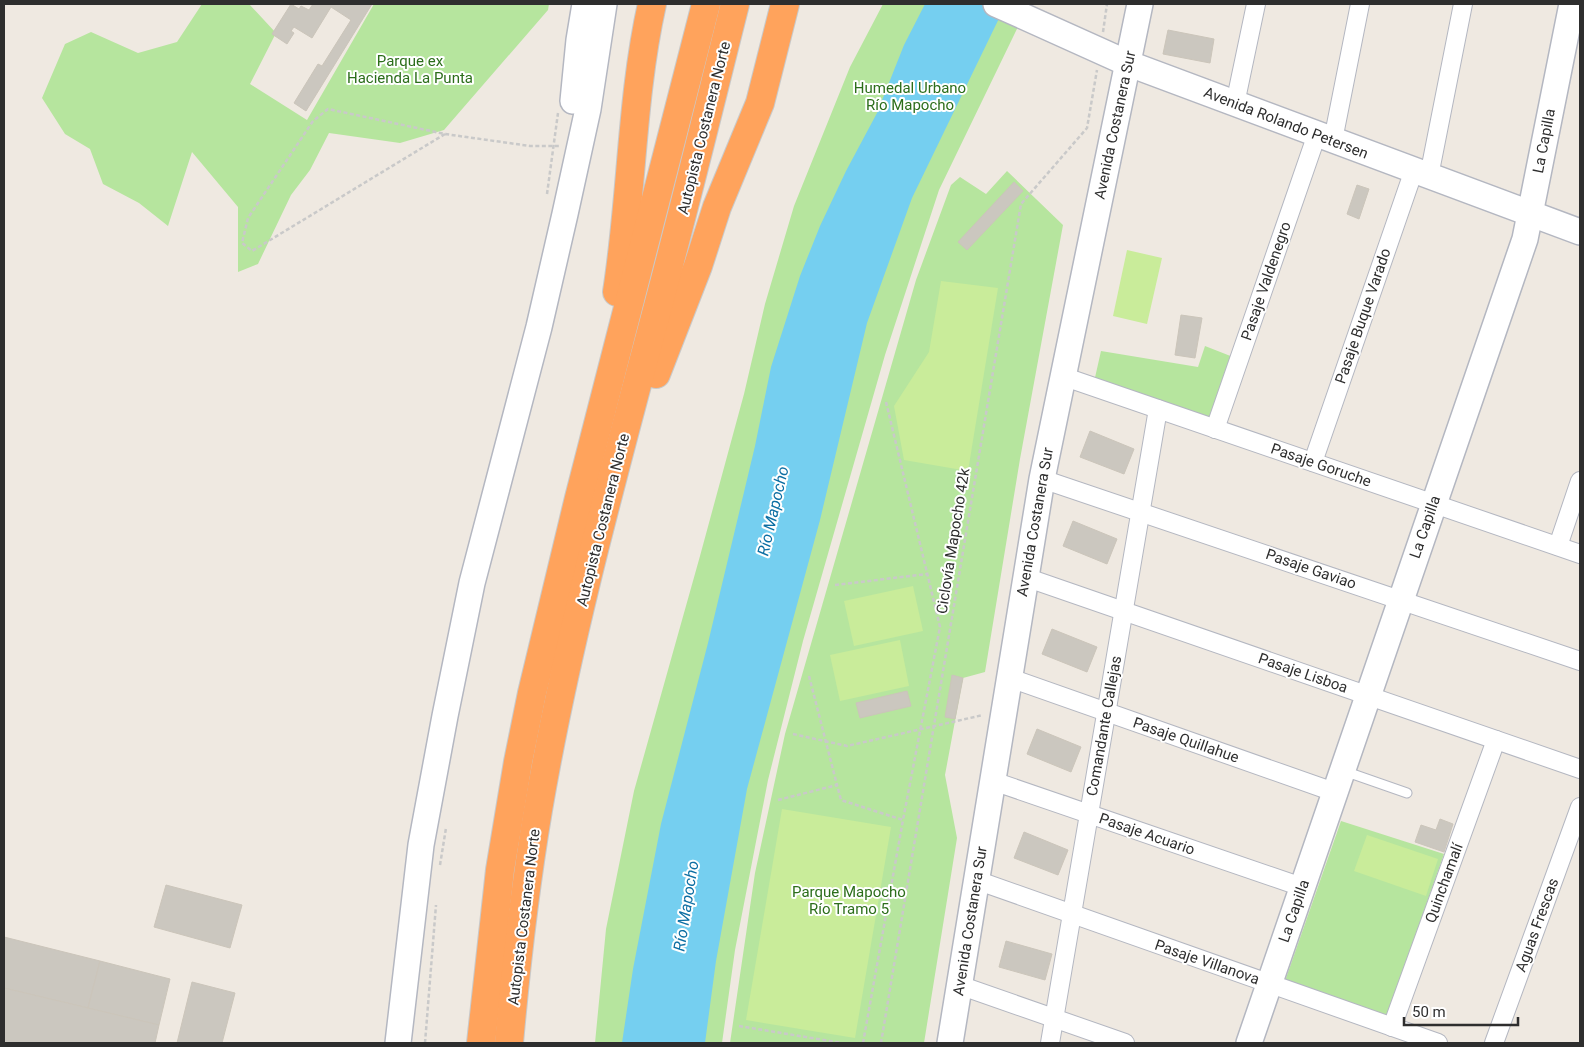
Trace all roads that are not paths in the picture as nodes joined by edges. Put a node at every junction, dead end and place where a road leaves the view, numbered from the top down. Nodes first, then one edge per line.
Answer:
1 (585, 4) edge
2 (604, 4) edge
3 (652, 4) edge
4 (706, 4) edge
5 (735, 4) edge
6 (785, 4) edge
7 (996, 4) edge
8 (1140, 4) edge
9 (1256, 4) edge
10 (1360, 4) edge
11 (1463, 4) edge
12 (1572, 4) edge
13 (1127, 63) junction
14 (1235, 104) junction
15 (1325, 137) junction
16 (1421, 173) junction
17 (556, 206) junction
18 (1531, 213) junction
19 (1580, 232) edge
20 (1062, 376) junction
21 (1158, 409) junction
22 (1215, 428) junction
23 (1313, 462) junction
24 (589, 464) junction
25 (1042, 479) junction
26 (1580, 481) edge
27 (610, 489) junction
28 (1433, 503) junction
29 (1140, 511) junction
30 (1558, 546) junction
31 (1580, 554) edge
32 (1026, 577) junction
33 (1400, 600) junction
34 (1124, 610) junction
35 (1580, 661) edge
36 (1010, 678) junction
37 (1367, 695) junction
38 (1107, 712) junction
39 (1496, 740) junction
40 (1580, 769) edge
41 (993, 780) junction
42 (1338, 781) junction
43 (1408, 793) dead end
44 (1580, 807) edge
45 (1089, 814) junction
46 (976, 880) junction
47 (1302, 887) junction
48 (1072, 914) junction
49 (1269, 984) junction
50 (959, 985) junction
51 (1054, 1019) junction
52 (1392, 1027) junction
53 (398, 1043) edge
54 (481, 1043) edge
55 (508, 1043) edge
56 (950, 1043) edge
57 (1050, 1043) edge
58 (1125, 1043) edge
59 (1249, 1043) edge
60 (1438, 1043) edge
61 (1494, 1043) edge

1 - 17 street
2 - 17 street
3 - 24 highway
4 - 24 highway, Autopista Costanera Norte
5 - 27 highway, Autopista Costanera Norte
6 - 27 highway
7 - 13 street, Avenida Rolando Petersen
8 - 13 street, Avenida Costanera Sur
9 - 14 street
10 - 15 street, Pasaje Valdenegro
11 - 16 street, Pasaje Buque Varado
12 - 18 street, La Capilla
13 - 14 street, Avenida Rolando Petersen
13 - 20 street, Avenida Costanera Sur
14 - 15 street, Avenida Rolando Petersen
15 - 16 street, Avenida Rolando Petersen
15 - 22 street, Pasaje Valdenegro
16 - 18 street, Avenida Rolando Petersen
16 - 23 street, Pasaje Buque Varado
17 - 53 street
18 - 19 street, Avenida Rolando Petersen
18 - 28 street, La Capilla
20 - 21 street, Pasaje Goruche
20 - 25 street, Avenida Costanera Sur
21 - 22 street, Pasaje Goruche
21 - 29 street, Comandante Callejas
22 - 23 street, Pasaje Goruche
23 - 28 street, Pasaje Goruche
24 - 54 highway, Autopista Costanera Norte
25 - 29 street, Pasaje Gaviao
25 - 32 street, Avenida Costanera Sur
26 - 30 street
27 - 55 highway, Autopista Costanera Norte
28 - 30 street, Pasaje Goruche
28 - 33 street, La Capilla
29 - 33 street, Pasaje Gaviao
29 - 34 street, Comandante Callejas
30 - 31 street, Pasaje Goruche
32 - 34 street, Pasaje Lisboa
32 - 36 street, Avenida Costanera Sur
33 - 35 street, Pasaje Gaviao
33 - 37 street, La Capilla
34 - 37 street, Pasaje Lisboa
34 - 38 street, Comandante Callejas
36 - 38 street, Pasaje Quillahue
36 - 41 street, Avenida Costanera Sur
37 - 39 street, Pasaje Lisboa
37 - 42 street, La Capilla
38 - 42 street, Pasaje Quillahue
38 - 45 street, Comandante Callejas
39 - 40 street, Pasaje Lisboa
39 - 52 street, Quinchamalí
41 - 45 street, Pasaje Acuario
41 - 46 street, Avenida Costanera Sur
42 - 43 lane
42 - 47 street, La Capilla
44 - 61 street, Aguas Frescas
45 - 47 street, Pasaje Acuario
45 - 48 street, Comandante Callejas
46 - 48 street, Pasaje Villanova
46 - 50 street, Avenida Costanera Sur
47 - 49 street, La Capilla
48 - 49 street, Pasaje Villanova
48 - 51 street, Comandante Callejas
49 - 52 street, Pasaje Villanova
49 - 59 street, La Capilla
50 - 51 street
50 - 56 street, Avenida Costanera Sur
51 - 57 street, Comandante Callejas
51 - 58 street
52 - 60 street, Pasaje Villanova

